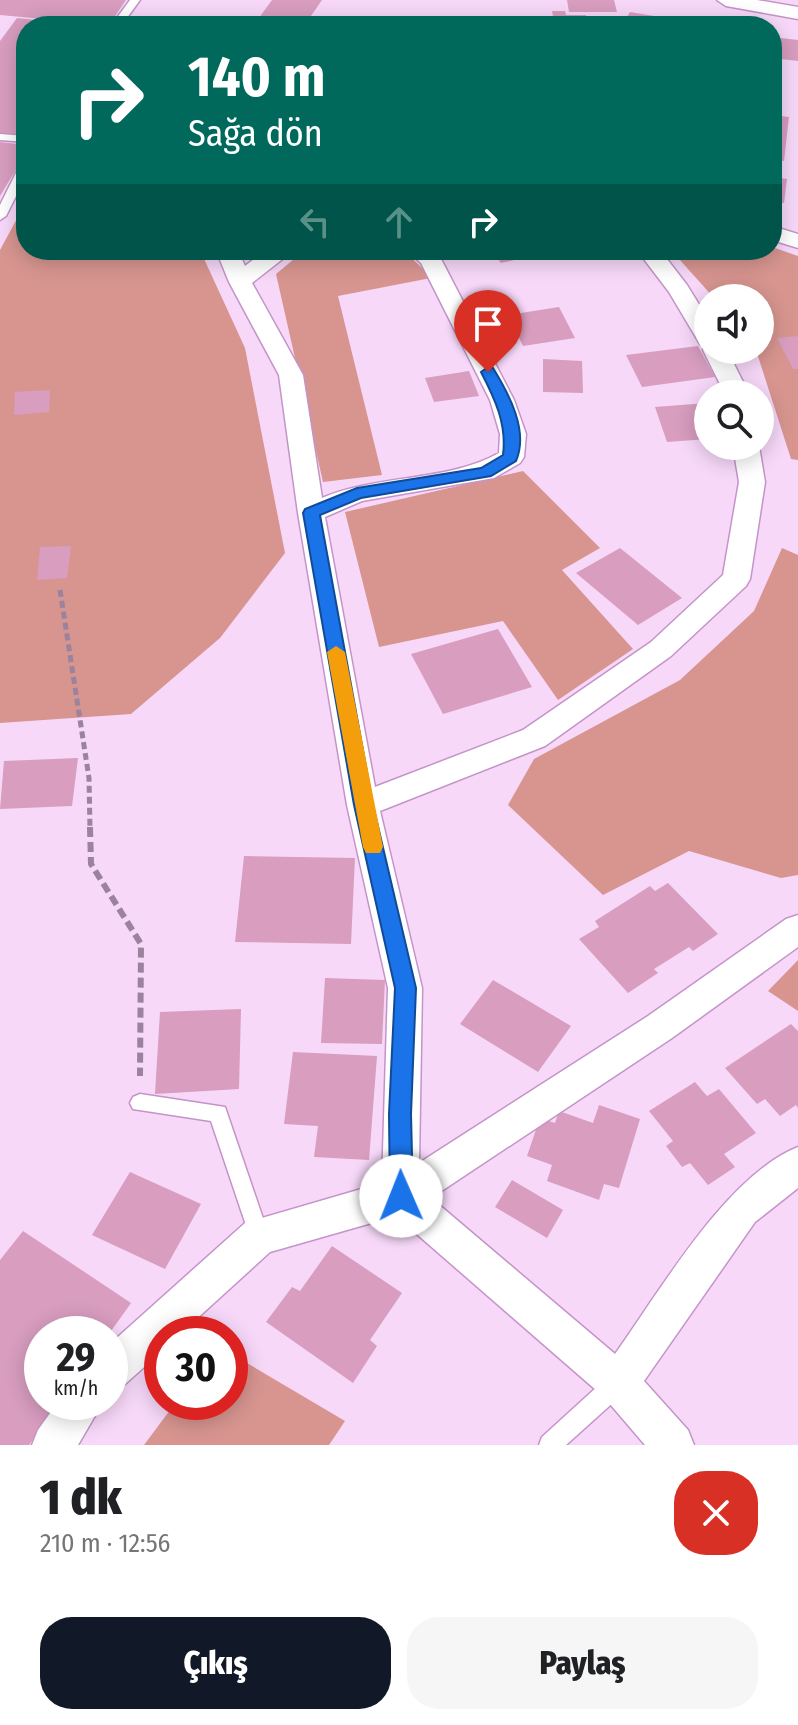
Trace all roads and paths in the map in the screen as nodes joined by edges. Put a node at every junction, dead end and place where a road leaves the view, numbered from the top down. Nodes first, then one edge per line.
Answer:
1 (726, 0) edge
2 (798, 13) edge
3 (16, 185) edge
4 (0, 216) edge
5 (231, 260) edge
6 (266, 260) edge
7 (431, 260) edge
8 (656, 260) edge
9 (240, 282) junction
10 (694, 315) edge
11 (748, 460) edge
12 (311, 513) junction
13 (60, 590) dead end
14 (363, 805) junction
15 (798, 929) edge
16 (140, 1103) joint
17 (798, 1165) edge
18 (401, 1196) junction
19 (259, 1236) junction
20 (128, 1355) edge
21 (618, 1383) junction
22 (70, 1420) edge
23 (53, 1445) edge
24 (550, 1445) edge
25 (673, 1445) edge

1 - 2 street
3 - 4 lane
5 - 9 street
6 - 9 street
7 - 12 street
8 - 10 street
9 - 12 street
11 - 14 street
12 - 14 street
13 - 16 path
14 - 18 street
15 - 18 street
16 - 19 lane
17 - 21 street
18 - 19 street
18 - 21 street
19 - 20 street
21 - 24 lane
21 - 25 street
22 - 23 street

